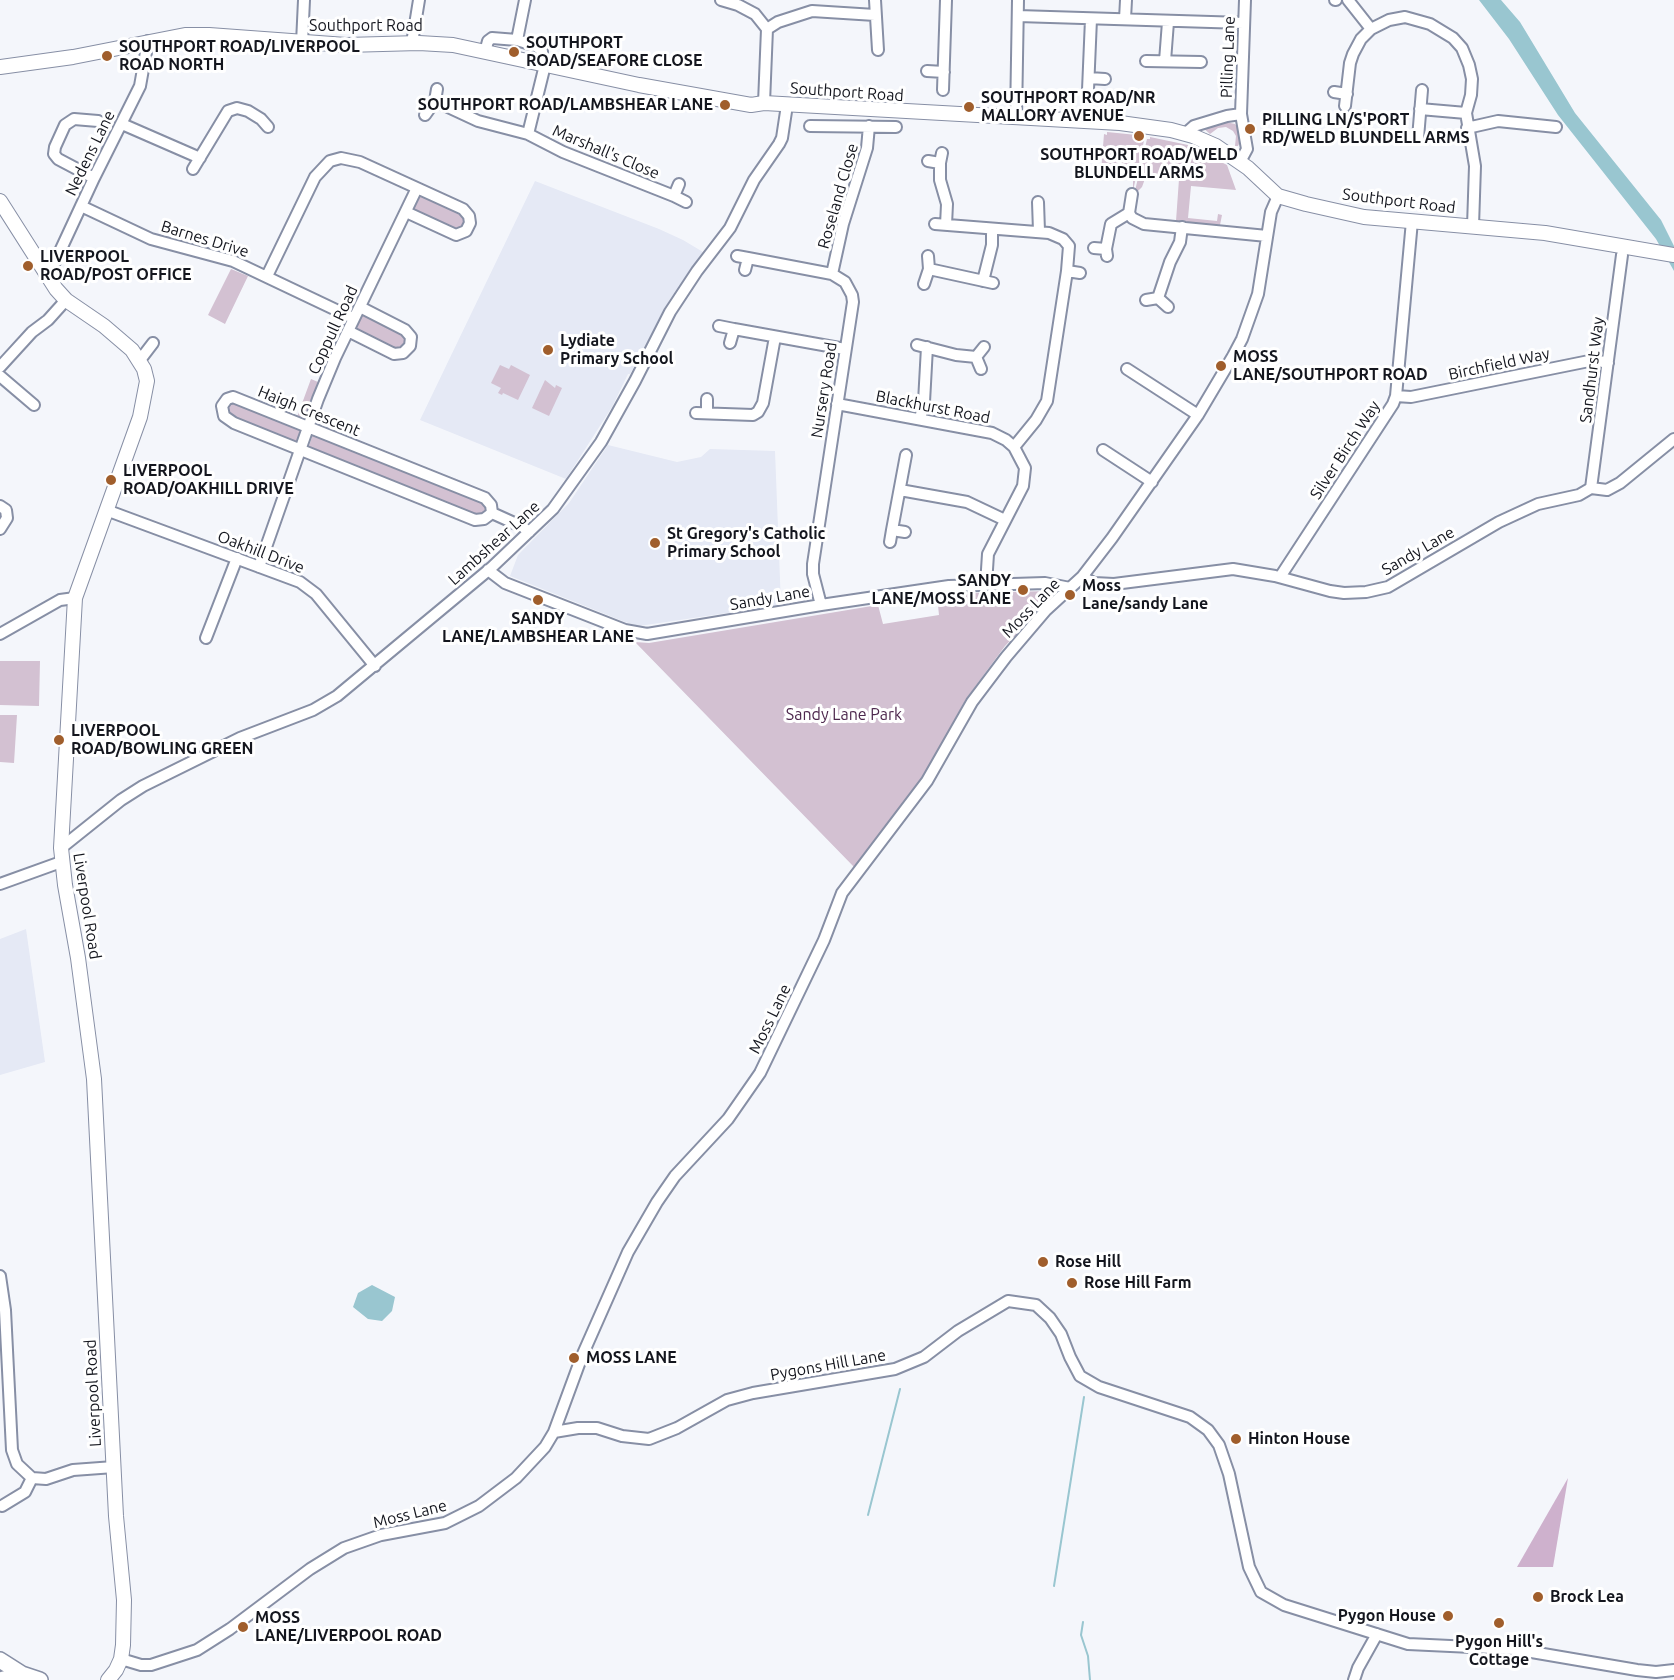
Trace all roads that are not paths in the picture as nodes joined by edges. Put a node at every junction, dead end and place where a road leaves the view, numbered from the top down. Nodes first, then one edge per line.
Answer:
1 (304, 0) edge
2 (419, 0) edge
3 (525, 0) edge
4 (721, 0) edge
5 (875, 0) edge
6 (945, 0) edge
7 (1018, 0) edge
8 (1126, 0) edge
9 (1245, 0) edge
10 (1348, 0) edge
11 (739, 2) edge
12 (813, 6) edge
13 (875, 15) junction
14 (1018, 16) junction
15 (1091, 19) junction
16 (1125, 19) junction
17 (1168, 22) junction
18 (1243, 23) junction
19 (767, 29) junction
20 (1371, 29) junction
21 (517, 40) junction
22 (148, 41) junction
23 (302, 43) junction
24 (412, 43) junction
25 (878, 50) dead end
26 (485, 52) junction
27 (1146, 61) dead end
28 (1165, 61) junction
29 (1201, 62) dead end
30 (544, 65) junction
31 (0, 67) edge
32 (927, 71) dead end
33 (944, 72) junction
34 (1089, 78) junction
35 (1105, 79) dead end
36 (437, 88) dead end
37 (943, 90) dead end
38 (1088, 90) dead end
39 (1422, 90) dead end
40 (1334, 92) dead end
41 (1347, 94) junction
42 (435, 101) junction
43 (764, 103) junction
44 (787, 105) junction
45 (1345, 106) dead end
46 (1420, 109) junction
47 (1241, 114) junction
48 (1466, 114) junction
49 (425, 115) dead end
50 (1016, 118) junction
51 (122, 124) junction
52 (107, 126) dead end
53 (810, 126) dead end
54 (869, 126) junction
55 (268, 127) dead end
56 (896, 127) dead end
57 (1556, 127) dead end
58 (1467, 129) junction
59 (528, 134) junction
60 (1185, 134) junction
61 (1418, 138) dead end
62 (200, 159) junction
63 (928, 161) dead end
64 (1240, 162) junction
65 (194, 169) dead end
66 (94, 178) junction
67 (679, 184) dead end
68 (417, 188) junction
69 (1132, 194) dead end
70 (1278, 195) junction
71 (674, 196) junction
72 (0, 201) edge
73 (686, 202) dead end
74 (1038, 202) dead end
75 (81, 206) junction
76 (406, 212) junction
77 (1129, 213) junction
78 (4, 216) edge
79 (1412, 221) junction
80 (1473, 226) junction
81 (1182, 227) junction
82 (992, 229) junction
83 (1039, 231) junction
84 (1267, 236) junction
85 (1094, 248) dead end
86 (1622, 255) dead end
87 (1674, 255) edge
88 (928, 256) dead end
89 (929, 269) junction
90 (745, 270) dead end
91 (1067, 271) junction
92 (1080, 273) dead end
93 (45, 274) junction
94 (832, 274) junction
95 (267, 276) junction
96 (924, 284) dead end
97 (1158, 298) junction
98 (66, 300) junction
99 (1146, 300) dead end
100 (360, 307) junction
101 (1168, 307) dead end
102 (353, 318) junction
103 (719, 326) dead end
104 (734, 329) junction
105 (348, 331) junction
106 (775, 337) junction
107 (153, 343) dead end
108 (730, 343) dead end
109 (984, 347) dead end
110 (845, 350) junction
111 (976, 357) junction
112 (140, 360) junction
113 (1608, 363) junction
114 (0, 367) edge
115 (981, 369) dead end
116 (1127, 369) dead end
117 (0, 376) edge
118 (1396, 396) junction
119 (707, 399) dead end
120 (837, 404) junction
121 (34, 405) dead end
122 (1198, 415) junction
123 (920, 419) junction
124 (309, 427) junction
125 (1674, 439) edge
126 (1014, 447) junction
127 (300, 449) junction
128 (1103, 450) dead end
129 (906, 455) dead end
130 (1152, 483) junction
131 (1591, 488) junction
132 (900, 490) junction
133 (0, 506) edge
134 (106, 510) junction
135 (492, 513) junction
136 (1005, 520) junction
137 (0, 529) edge
138 (892, 530) junction
139 (529, 532) junction
140 (905, 532) dead end
141 (890, 542) dead end
142 (237, 558) junction
143 (259, 567) junction
144 (488, 570) junction
145 (1082, 577) junction
146 (1280, 577) junction
147 (986, 585) junction
148 (1070, 588) junction
149 (75, 598) junction
150 (821, 604) junction
151 (0, 634) edge
152 (206, 638) dead end
153 (375, 666) junction
154 (61, 855) junction
155 (0, 884) edge
156 (0, 1276) edge
157 (5, 1427) edge
158 (554, 1432) junction
159 (114, 1467) junction
160 (32, 1478) junction
161 (2, 1506) dead end
162 (1377, 1634) junction
163 (121, 1659) junction
164 (0, 1660) edge
165 (1674, 1670) edge
166 (22, 1674) junction
167 (0, 1680) edge
168 (40, 1680) edge
169 (108, 1680) edge
170 (1354, 1680) edge

1 - 23 street
2 - 24 street
3 - 21 street
4 - 11 street
5 - 13 street
6 - 33 street
7 - 14 street
8 - 16 street
9 - 18 street, Pilling Lane
10 - 20 street
11 - 19 street
12 - 13 street
12 - 19 street
13 - 25 street
14 - 15 street
14 - 50 street
15 - 16 street
15 - 34 street
16 - 17 street
17 - 18 street
17 - 28 street
18 - 47 street, Pilling Lane
19 - 43 street
20 - 41 street
20 - 48 street
21 - 26 street
21 - 30 street
22 - 23 main road, Southport Road
22 - 31 main road, Southport Road
22 - 51 street, Nedens Lane
23 - 24 main road, Southport Road
24 - 26 main road, Southport Road
26 - 30 main road, Southport Road
27 - 28 street
28 - 29 street
30 - 43 main road, Southport Road
30 - 59 street, Marshall's Close
32 - 33 street
33 - 37 street
34 - 35 street
34 - 38 street
36 - 42 street
39 - 46 street
40 - 41 street
41 - 45 street
42 - 49 street
42 - 59 street, Marshall's Close
43 - 44 main road, Southport Road
44 - 50 main road, Southport Road
44 - 139 street, Lambshear Lane
46 - 48 street
46 - 61 street
47 - 60 street, Pilling Lane
47 - 64 street, Pilling Lane
48 - 58 street
50 - 60 main road, Southport Road
51 - 62 street
51 - 66 street, Nedens Lane
52 - 66 street
53 - 54 street
54 - 56 street
54 - 94 street, Roseland Close
55 - 62 street
57 - 58 street
58 - 80 street
59 - 71 street, Marshall's Close
60 - 64 main road, Southport Road
62 - 65 street
63 - 82 street
64 - 70 main road, Southport Road
66 - 75 street, Nedens Lane
67 - 71 street, Marshall's Close
68 - 76 street, Coppull Road
68 - 76 street
68 - 95 street
69 - 77 street
70 - 79 main road, Southport Road
70 - 84 street, Moss Lane
71 - 73 street, Marshall's Close
72 - 78 main road
74 - 83 street
75 - 93 street, Nedens Lane
75 - 95 street, Barnes Drive
76 - 100 street, Coppull Road
77 - 81 street
77 - 85 street
78 - 93 main road
79 - 80 main road, Southport Road
79 - 118 street, Silver Birch Way
80 - 87 main road, Southport Road
81 - 84 street
81 - 97 street
82 - 83 street
82 - 89 street
83 - 91 street
84 - 122 street, Moss Lane
86 - 113 street, Sandhurst Way
88 - 89 street
89 - 96 street
90 - 94 street
91 - 92 street
91 - 126 street
93 - 98 main road
94 - 110 street, Nursery Road
95 - 102 street, Barnes Drive
97 - 99 street
97 - 101 street
98 - 112 main road
98 - 114 street
100 - 102 street, Coppull Road
100 - 105 street
102 - 105 street, Coppull Road
103 - 104 street
104 - 106 street
104 - 108 street
105 - 124 street, Coppull Road
106 - 110 street
106 - 119 street
107 - 112 street
109 - 111 street
110 - 120 street, Nursery Road
111 - 115 street
111 - 123 street
112 - 134 main road, Liverpool Road
113 - 118 street, Birchfield Way
113 - 131 street, Sandhurst Way
116 - 122 street
117 - 121 street
118 - 146 street, Silver Birch Way
120 - 123 street, Blackhurst Road
120 - 150 street, Nursery Road
122 - 130 street, Moss Lane
123 - 126 street, Blackhurst Road
124 - 127 street, Coppull Road
124 - 127 street, Haigh Crescent
124 - 135 street, Haigh Crescent
125 - 131 street, Sandy Lane
126 - 136 street
127 - 135 street, Haigh Crescent
127 - 143 street, Coppull Road
128 - 130 street
129 - 132 street
130 - 145 street, Moss Lane
131 - 146 street, Sandy Lane
132 - 136 street
132 - 138 street
133 - 137 street
134 - 142 street, Oakhill Drive
134 - 149 main road, Liverpool Road
135 - 139 street, Haigh Crescent
136 - 147 street
138 - 140 street
138 - 141 street
139 - 144 street, Lambshear Lane
142 - 143 street, Oakhill Drive
142 - 152 street
143 - 153 street, Oakhill Drive
144 - 150 street, Sandy Lane
144 - 153 street, Lambshear Lane
145 - 146 street, Sandy Lane
145 - 148 street, Moss Lane
147 - 148 street, Sandy Lane
147 - 150 street, Sandy Lane
148 - 158 street, Moss Lane
149 - 151 street
149 - 154 main road, Liverpool Road
153 - 154 street, Lambshear Lane
154 - 155 street, Lambshear Lane
154 - 159 main road, Liverpool Road
156 - 157 street
157 - 160 street
158 - 162 street, Pygons Hill Lane
158 - 163 street, Moss Lane
159 - 160 street
159 - 163 main road, Liverpool Road
160 - 161 street
162 - 165 street, Pygons Hill Lane
162 - 170 street
163 - 169 main road, Liverpool Road
164 - 166 highway
166 - 167 highway
166 - 168 highway

